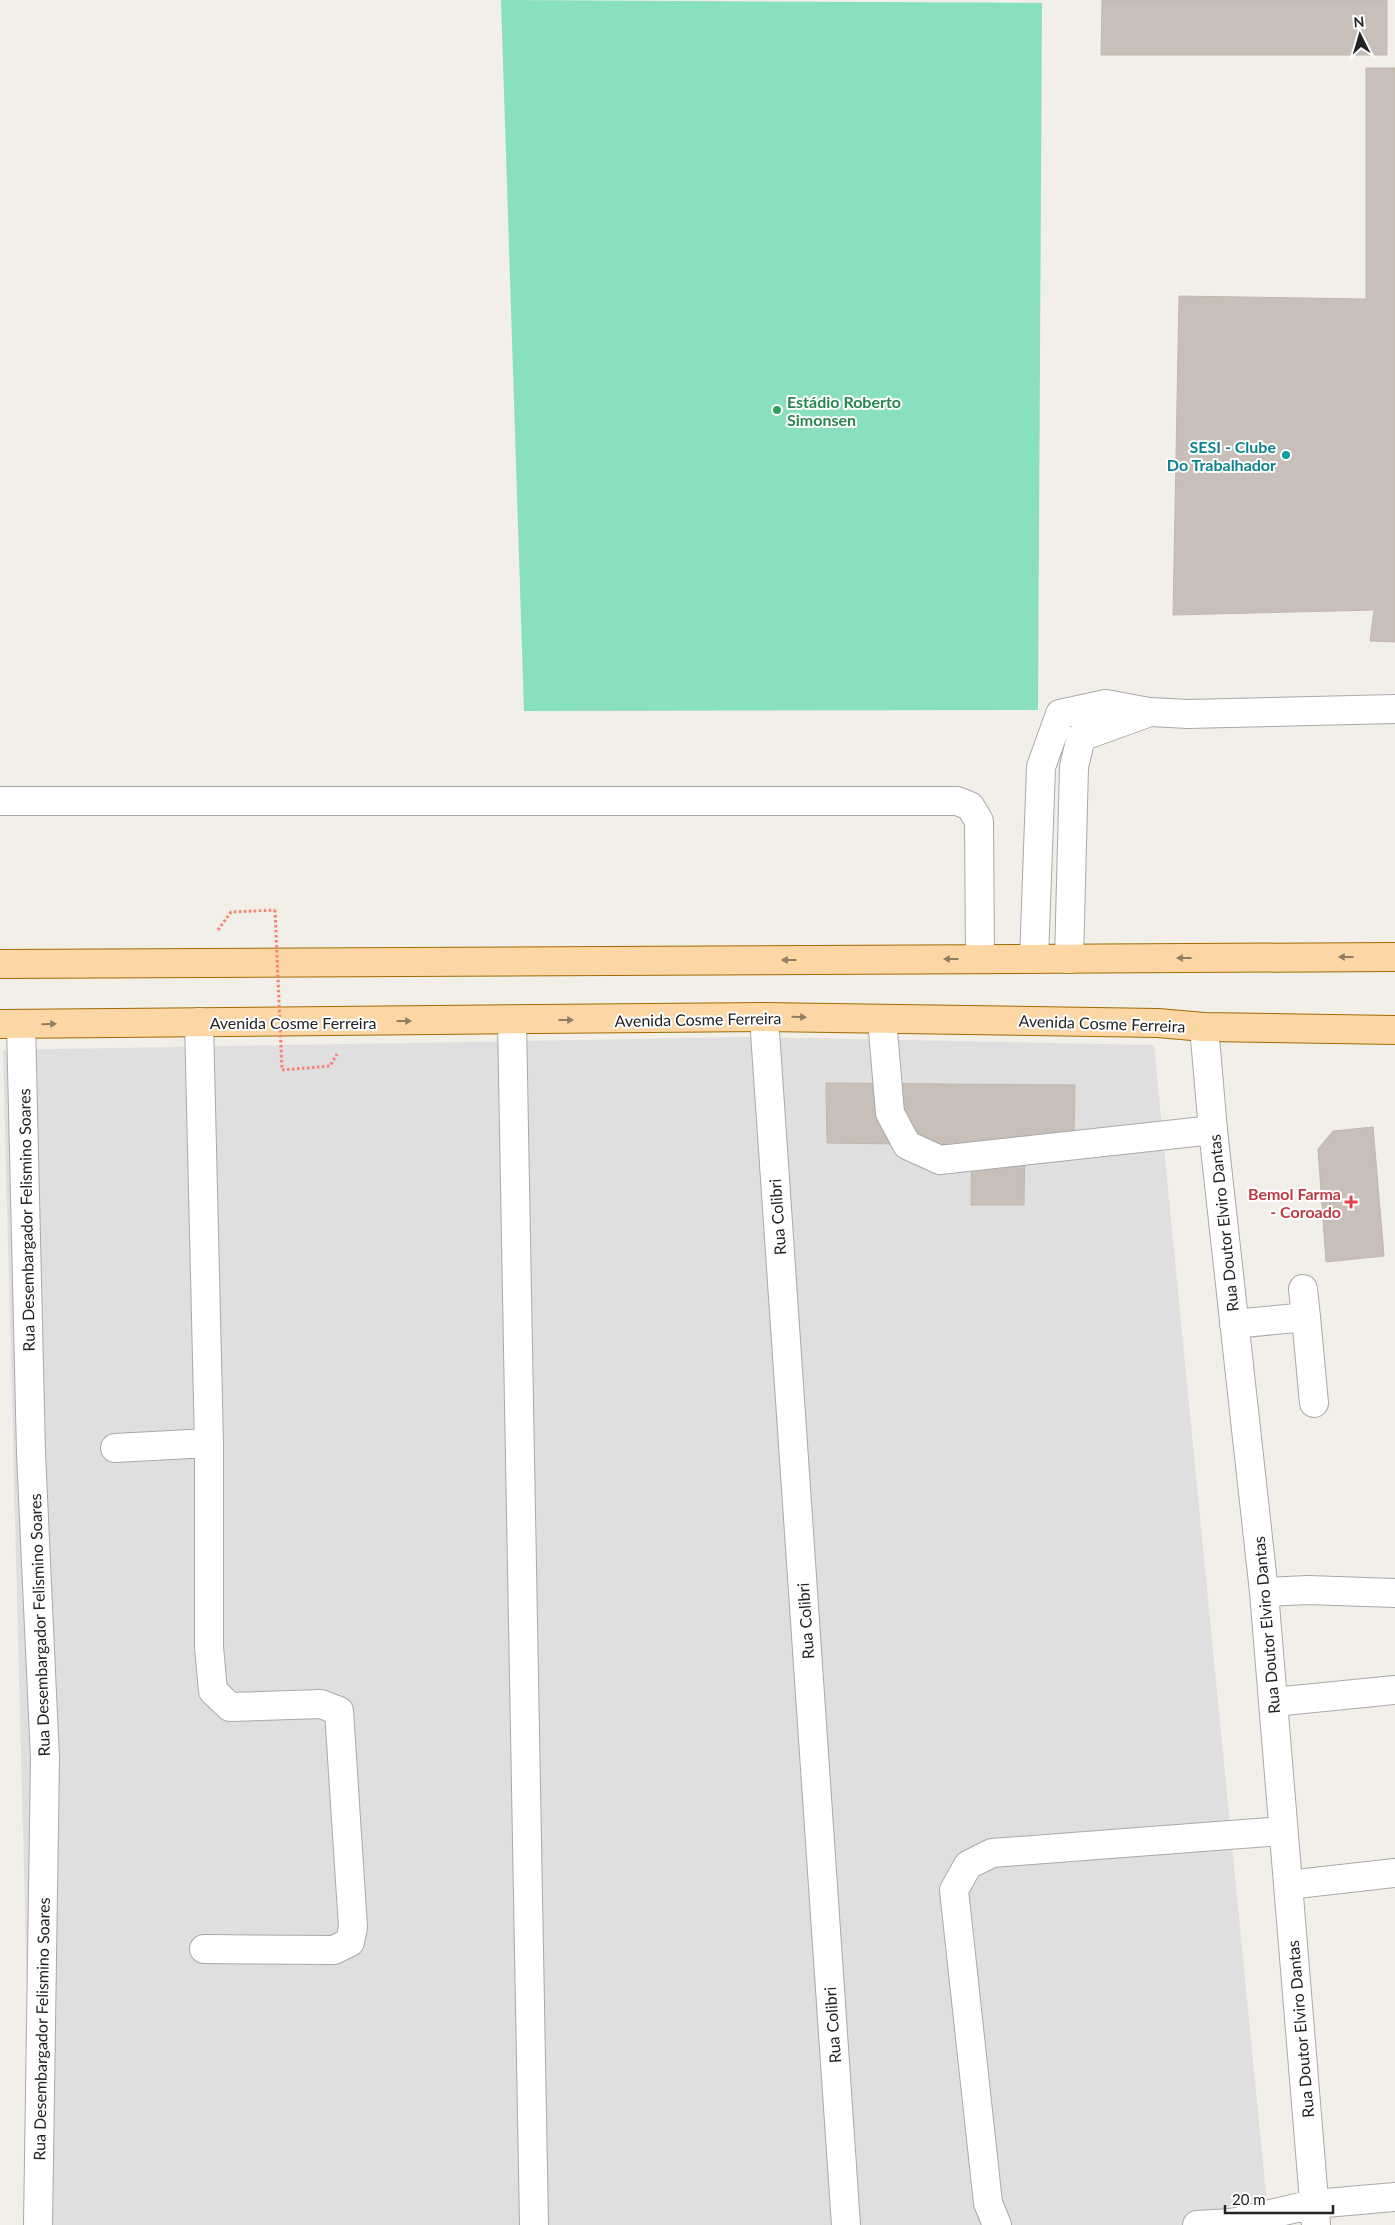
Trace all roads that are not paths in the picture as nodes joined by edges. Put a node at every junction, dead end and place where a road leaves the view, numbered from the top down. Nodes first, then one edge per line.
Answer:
1 (1395, 709) edge
2 (1150, 712) junction
3 (0, 801) edge
4 (1395, 957) edge
5 (980, 959) junction
6 (1034, 959) junction
7 (1069, 959) junction
8 (0, 964) edge
9 (764, 1017) junction
10 (882, 1019) junction
11 (512, 1020) junction
12 (198, 1022) junction
13 (11, 1024) edge
14 (1204, 1027) junction
15 (1395, 1030) edge
16 (1213, 1130) junction
17 (1303, 1289) dead end
18 (1306, 1317) junction
19 (1234, 1324) junction
20 (1314, 1403) dead end
21 (209, 1443) junction
22 (115, 1448) dead end
23 (1264, 1592) junction
24 (1395, 1593) edge
25 (1395, 1690) edge
26 (1274, 1702) junction
27 (1282, 1830) junction
28 (1395, 1873) edge
29 (1288, 1885) junction
30 (204, 1949) dead end
31 (1395, 2197) edge
32 (1315, 2215) edge
33 (38, 2225) edge
34 (534, 2225) edge
35 (846, 2225) edge
36 (997, 2225) edge
37 (1197, 2225) edge

1 - 2 street
2 - 6 street
2 - 7 street
3 - 5 street
4 -> 7 main road
5 - 6 main road
5 -> 8 main road
6 - 7 main road
9 -> 10 main road, Avenida Cosme Ferreira
11 -> 9 main road, Avenida Cosme Ferreira
9 - 35 street, Rua Colibri
10 - 14 main road, Avenida Cosme Ferreira
10 - 16 street
12 -> 11 main road, Avenida Cosme Ferreira
11 - 34 street
13 -> 12 main road, Avenida Cosme Ferreira
12 - 21 street
13 - 33 street, Rua Desembargador Felismino Soares
14 - 15 main road, Avenida Cosme Ferreira
14 - 16 street, Rua Doutor Elviro Dantas
16 - 19 street, Rua Doutor Elviro Dantas
17 - 18 street
18 - 19 street
18 - 20 street
19 - 23 street, Rua Doutor Elviro Dantas
21 - 22 street
21 - 30 street
23 - 24 street
23 - 26 street, Rua Doutor Elviro Dantas
25 - 26 street
26 - 27 street, Rua Doutor Elviro Dantas
27 - 29 street, Rua Doutor Elviro Dantas
27 - 36 street
28 - 29 street
29 - 32 street, Rua Doutor Elviro Dantas
31 - 32 street
32 - 37 street

